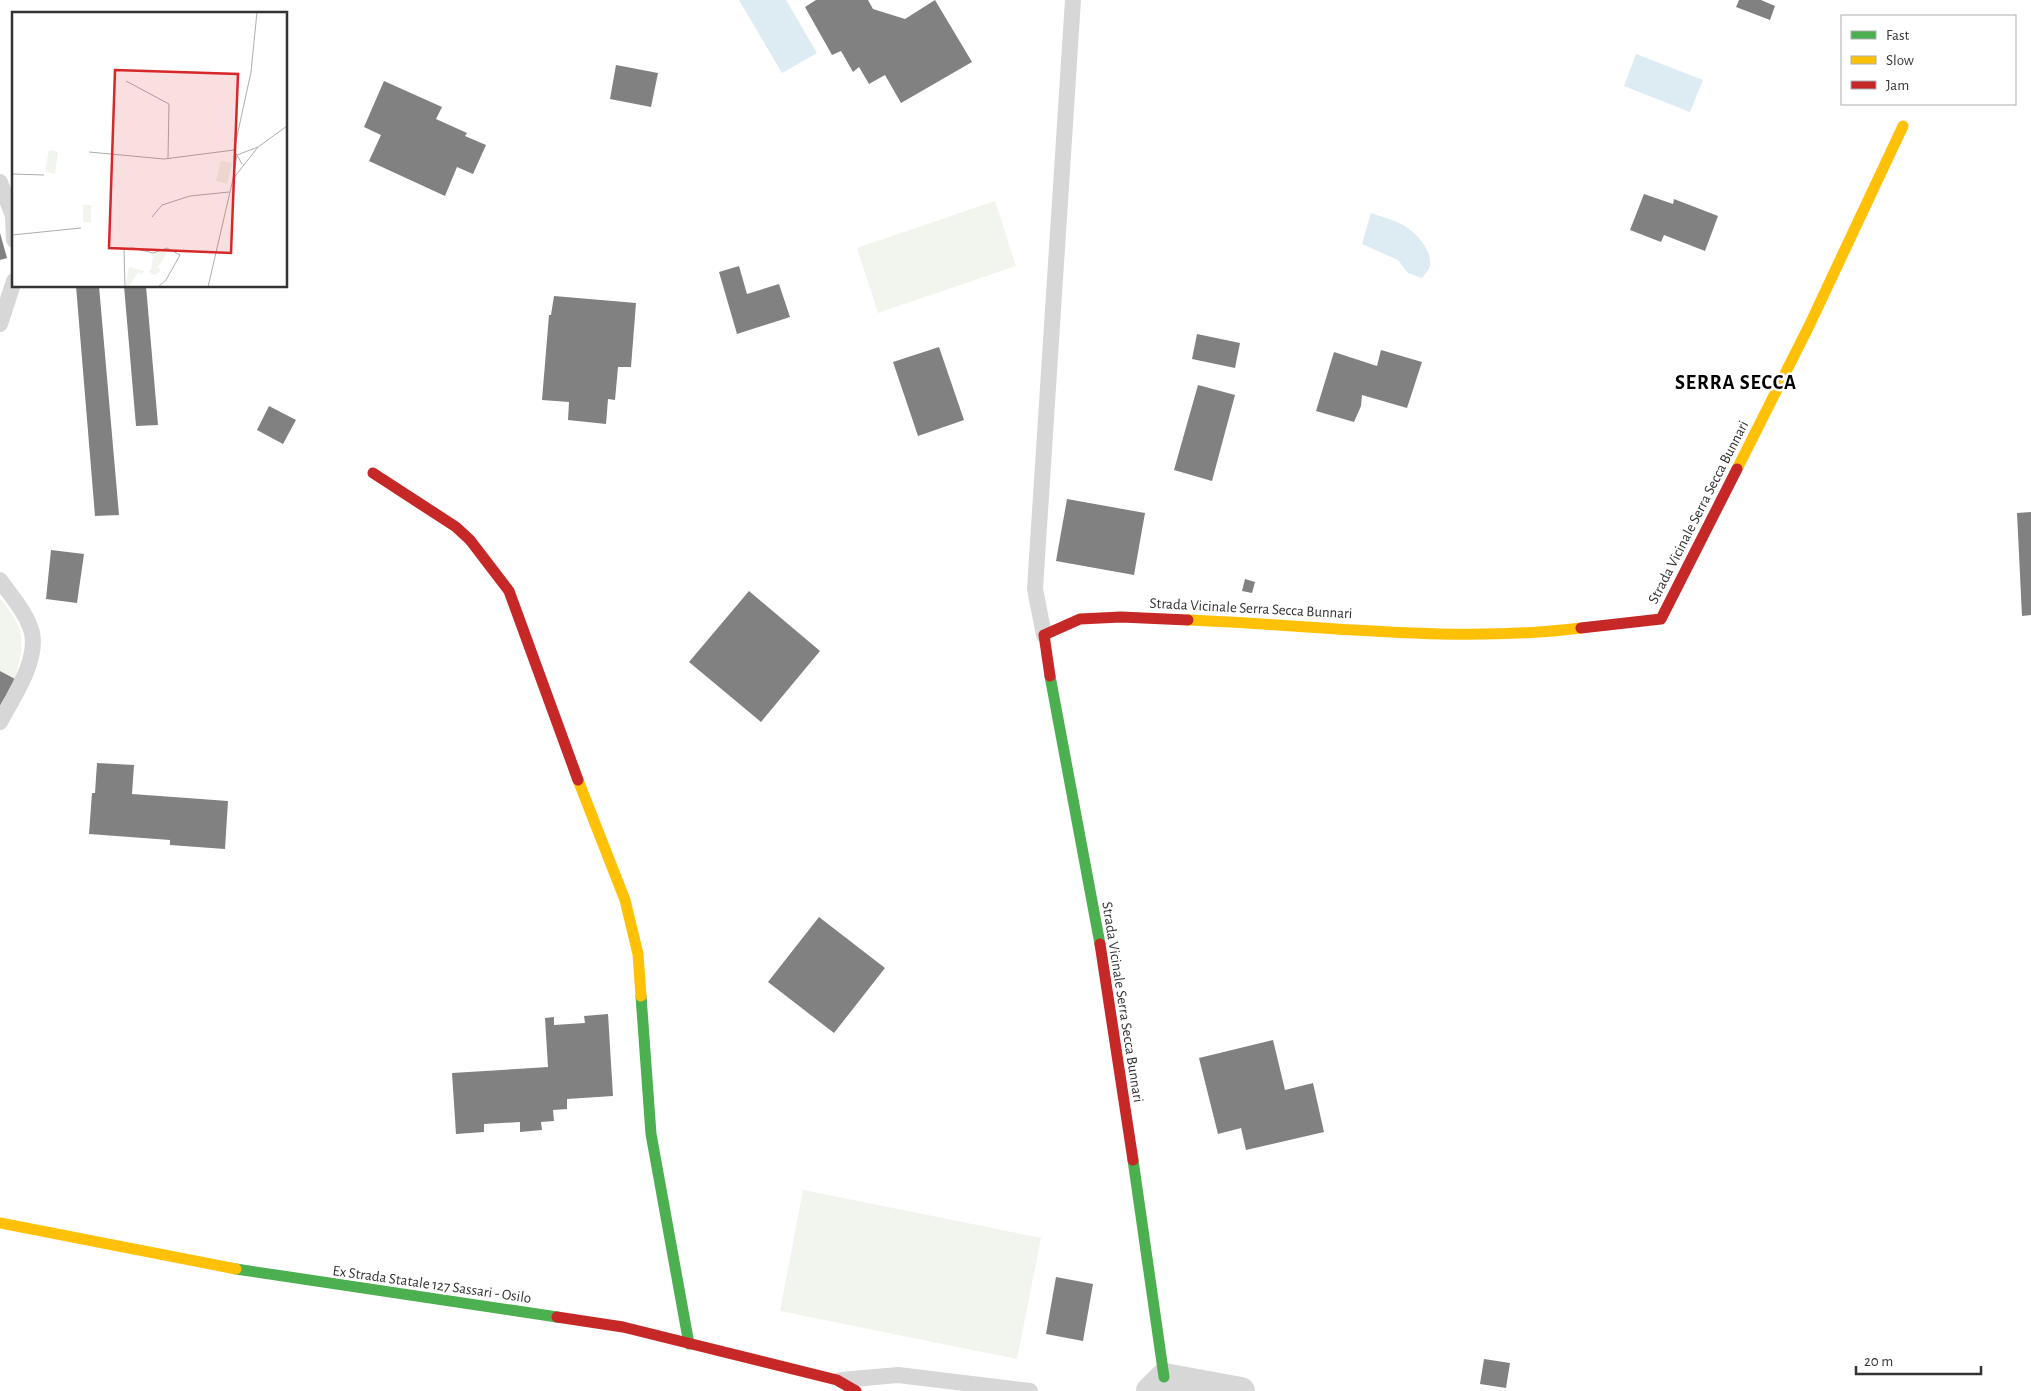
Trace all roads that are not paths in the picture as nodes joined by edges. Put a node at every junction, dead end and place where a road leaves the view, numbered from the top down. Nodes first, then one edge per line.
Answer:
1 (1073, 0) edge
2 (1903, 126) dead end
3 (0, 182) edge
4 (12, 213) edge
5 (12, 287) edge
6 (0, 324) edge
7 (373, 472) dead end
8 (0, 580) edge
9 (1044, 634) junction
10 (0, 722) edge
11 (0, 1222) edge
12 (689, 1344) junction
13 (837, 1380) junction
14 (1157, 1384) edge
15 (856, 1391) edge
16 (1030, 1391) edge
17 (1241, 1391) edge

1 - 9 lane
2 - 9 street, Strada Vicinale Serra Secca Bunnari
3 - 4 lane
5 - 6 lane
7 - 12 street
8 - 10 lane
9 - 14 street, Strada Vicinale Serra Secca Bunnari
11 - 12 street, Ex Strada Statale 127 Sassari - Osilo
12 - 13 street, Ex Strada Statale 127 Sassari - Osilo
13 - 15 street, Ex Strada Statale 127 Sassari - Osilo
13 - 16 lane
14 - 17 street

